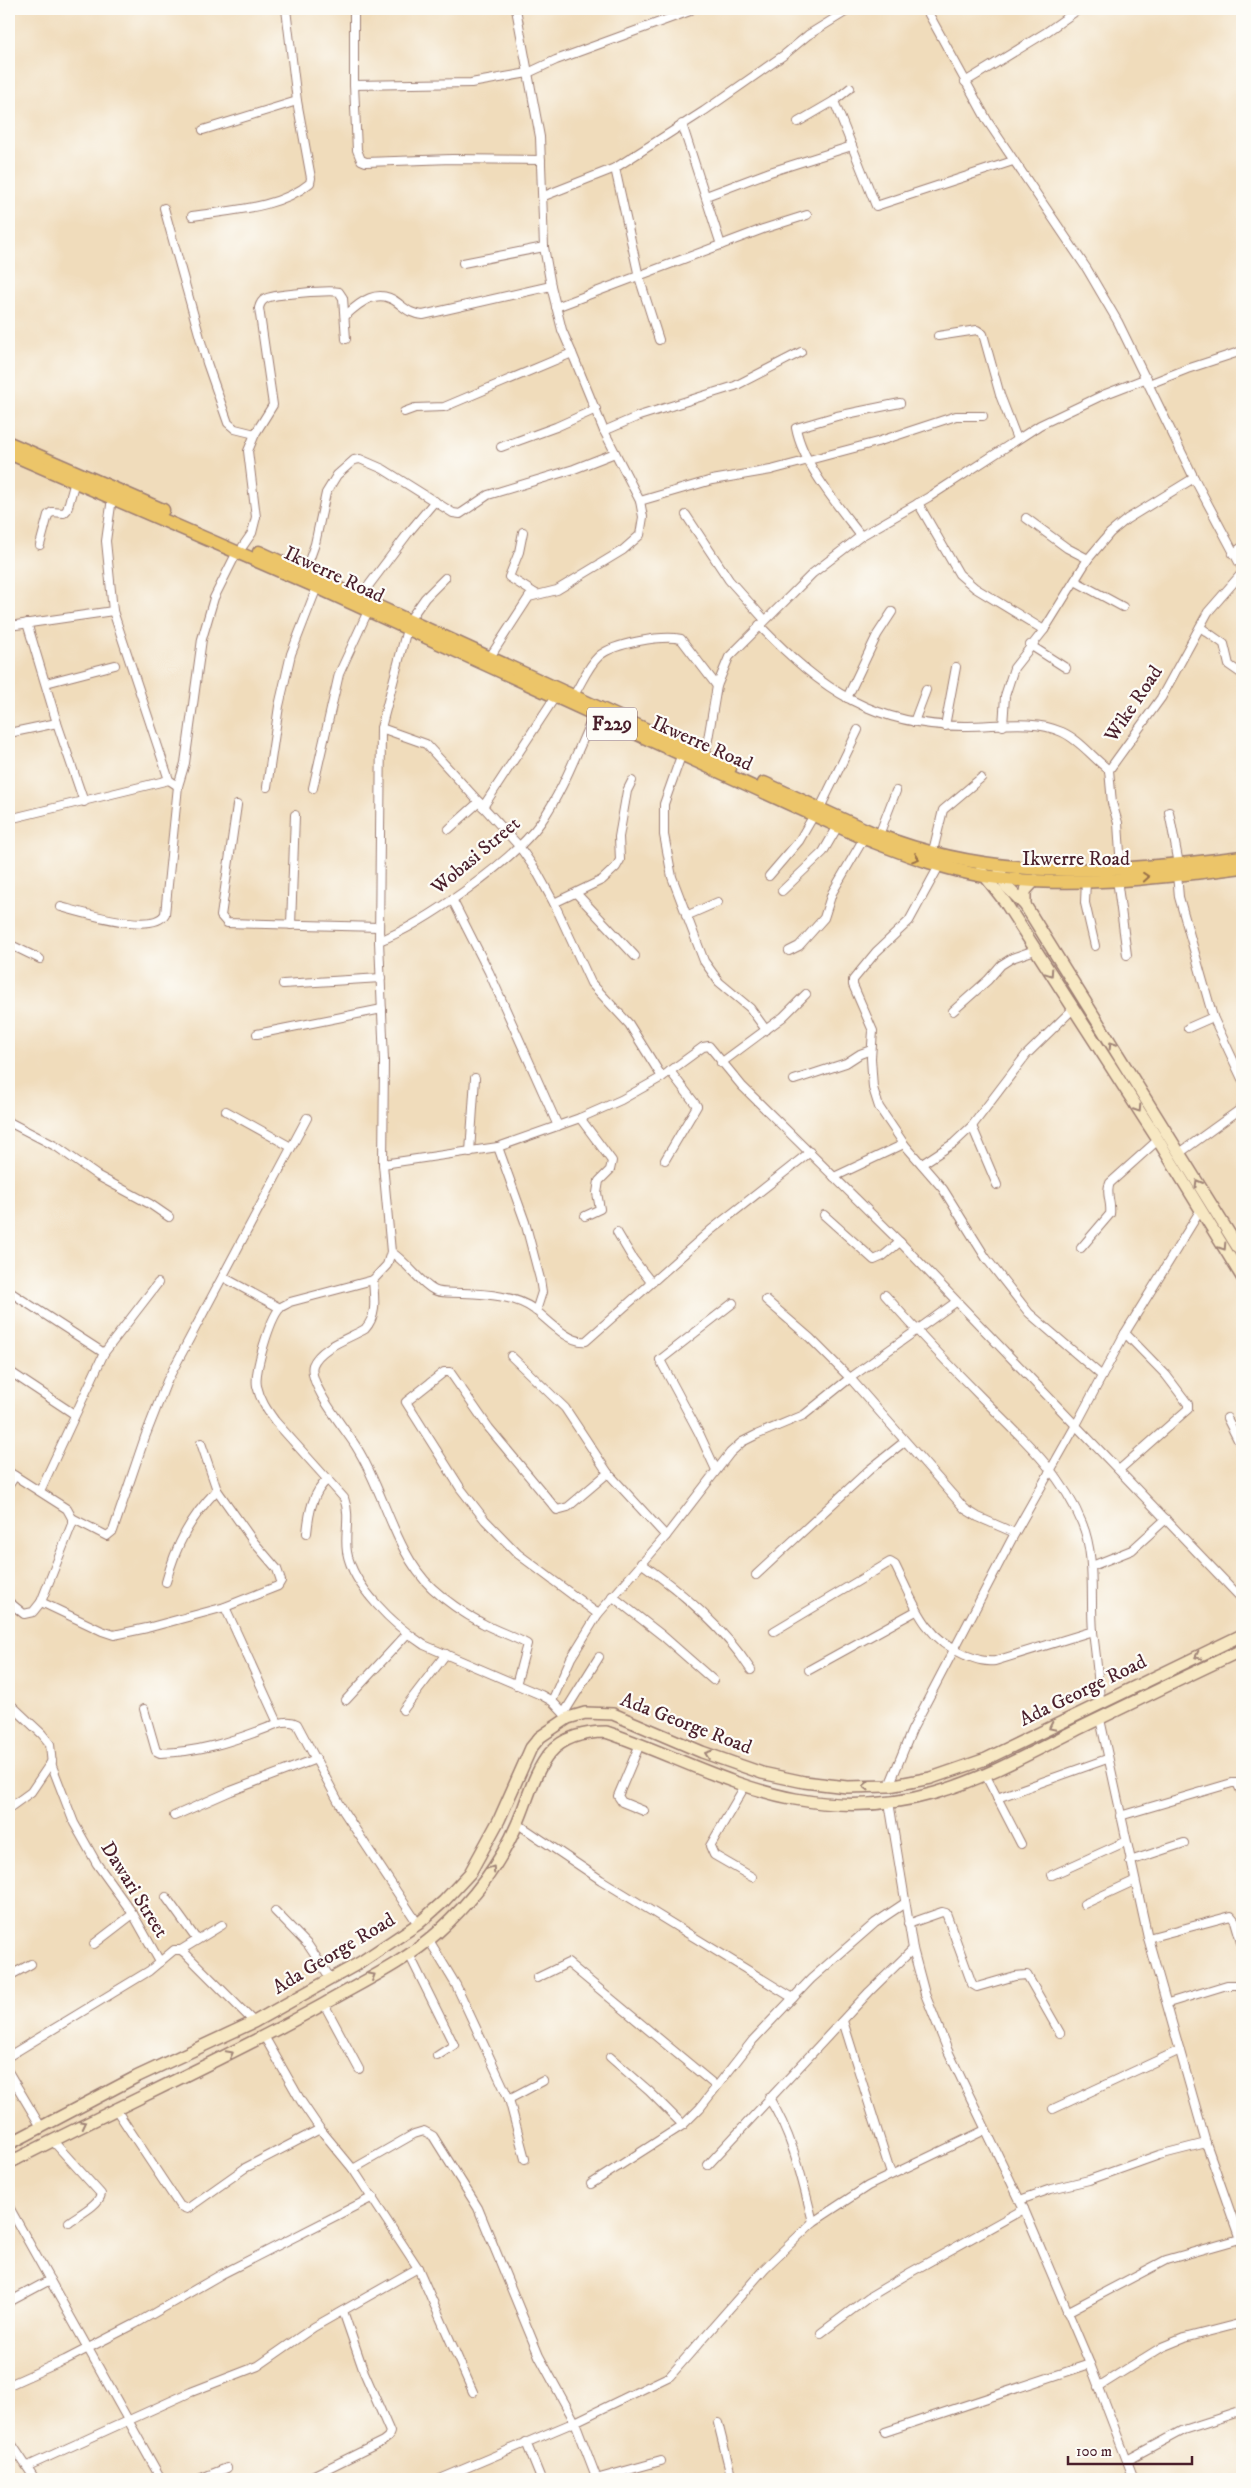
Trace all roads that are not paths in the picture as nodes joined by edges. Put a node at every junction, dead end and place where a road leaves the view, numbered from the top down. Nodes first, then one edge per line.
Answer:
1 (286, 9) edge
2 (354, 9) edge
3 (516, 9) edge
4 (850, 9) edge
5 (926, 9) edge
6 (1079, 9) edge
7 (684, 11) edge
8 (528, 73) junction
9 (965, 82) junction
10 (354, 85) junction
11 (850, 88) dead end
12 (298, 101) junction
13 (834, 101) junction
14 (798, 122) dead end
15 (682, 124) junction
16 (203, 130) dead end
17 (852, 146) junction
18 (541, 160) junction
19 (1013, 162) junction
20 (615, 168) junction
21 (544, 196) junction
22 (706, 196) junction
23 (164, 208) dead end
24 (807, 215) dead end
25 (192, 216) dead end
26 (721, 245) junction
27 (544, 247) junction
28 (463, 264) dead end
29 (639, 277) junction
30 (551, 286) junction
31 (556, 307) junction
32 (345, 316) junction
33 (938, 336) dead end
34 (346, 339) dead end
35 (659, 340) dead end
36 (1242, 351) edge
37 (801, 352) dead end
38 (572, 353) junction
39 (1148, 381) junction
40 (900, 403) dead end
41 (596, 409) junction
42 (404, 412) dead end
43 (983, 416) dead end
44 (604, 431) junction
45 (255, 434) junction
46 (1017, 439) junction
47 (9, 443) edge
48 (500, 447) dead end
49 (9, 453) edge
50 (615, 453) junction
51 (809, 459) junction
52 (1194, 478) junction
53 (74, 482) junction
54 (112, 498) junction
55 (435, 501) junction
56 (640, 501) junction
57 (918, 503) junction
58 (686, 514) dead end
59 (1026, 518) dead end
60 (523, 532) dead end
61 (862, 536) junction
62 (40, 545) dead end
63 (1242, 547) edge
64 (240, 549) junction
65 (1233, 554) junction
66 (1088, 559) junction
67 (1242, 568) edge
68 (305, 572) junction
69 (1242, 572) edge
70 (445, 578) dead end
71 (1075, 581) junction
72 (316, 586) junction
73 (536, 594) junction
74 (360, 597) junction
75 (1123, 607) dead end
76 (113, 611) junction
77 (368, 611) junction
78 (892, 612) dead end
79 (27, 623) junction
80 (762, 623) junction
81 (408, 624) junction
82 (9, 626) edge
83 (1200, 627) junction
84 (1044, 630) junction
85 (1030, 645) junction
86 (460, 647) junction
87 (490, 657) junction
88 (115, 665) dead end
89 (956, 667) dead end
90 (1066, 668) dead end
91 (1242, 674) edge
92 (46, 683) junction
93 (716, 686) junction
94 (926, 690) dead end
95 (574, 695) junction
96 (555, 697) junction
97 (847, 698) junction
98 (594, 716) junction
99 (914, 722) junction
100 (57, 723) junction
101 (946, 726) junction
102 (1003, 726) junction
103 (381, 728) junction
104 (858, 730) dead end
105 (9, 733) edge
106 (681, 756) junction
107 (705, 757) junction
108 (1109, 770) junction
109 (981, 778) dead end
110 (169, 780) junction
111 (632, 781) dead end
112 (178, 786) junction
113 (266, 787) dead end
114 (313, 788) dead end
115 (896, 791) dead end
116 (84, 802) junction
117 (237, 805) dead end
118 (481, 805) junction
119 (817, 812) junction
120 (1169, 812) dead end
121 (295, 815) dead end
122 (9, 820) edge
123 (838, 826) junction
124 (449, 829) dead end
125 (879, 835) junction
126 (864, 838) junction
127 (519, 846) junction
128 (933, 851) junction
129 (977, 863) junction
130 (939, 866) junction
131 (1242, 866) edge
132 (1178, 869) junction
133 (1025, 870) junction
134 (1119, 874) junction
135 (768, 876) dead end
136 (984, 876) junction
137 (1004, 877) junction
138 (1035, 880) junction
139 (1086, 880) junction
140 (782, 891) dead end
141 (576, 893) junction
142 (452, 899) junction
143 (718, 902) dead end
144 (1005, 902) junction
145 (554, 903) junction
146 (1024, 905) junction
147 (61, 907) dead end
148 (686, 916) junction
149 (291, 925) junction
150 (379, 927) junction
151 (379, 941) junction
152 (9, 944) edge
153 (1095, 946) dead end
154 (1035, 950) junction
155 (789, 951) dead end
156 (1126, 955) dead end
157 (635, 956) dead end
158 (40, 959) dead end
159 (381, 978) junction
160 (283, 984) dead end
161 (806, 994) dead end
162 (382, 1009) junction
163 (1073, 1009) junction
164 (954, 1011) dead end
165 (1212, 1017) junction
166 (1188, 1028) dead end
167 (766, 1030) junction
168 (257, 1034) dead end
169 (871, 1050) junction
170 (1242, 1056) edge
171 (1234, 1061) junction
172 (721, 1063) junction
173 (670, 1071) junction
174 (662, 1077) junction
175 (474, 1078) dead end
176 (1242, 1079) edge
177 (794, 1080) dead end
178 (1242, 1108) edge
179 (226, 1111) dead end
180 (307, 1118) dead end
181 (580, 1118) junction
182 (9, 1122) edge
183 (558, 1126) junction
184 (972, 1126) junction
185 (1158, 1140) junction
186 (904, 1144) junction
187 (291, 1147) junction
188 (498, 1147) junction
189 (470, 1152) junction
190 (810, 1152) junction
191 (1181, 1152) junction
192 (665, 1160) dead end
193 (383, 1164) junction
194 (922, 1164) junction
195 (834, 1178) junction
196 (997, 1185) dead end
197 (1200, 1211) junction
198 (824, 1215) dead end
199 (585, 1216) dead end
200 (169, 1217) dead end
201 (617, 1232) dead end
202 (900, 1242) junction
203 (1081, 1248) dead end
204 (390, 1252) junction
205 (1242, 1254) edge
206 (223, 1276) junction
207 (1242, 1277) edge
208 (373, 1280) junction
209 (651, 1282) junction
210 (158, 1283) dead end
211 (10, 1292) edge
212 (885, 1295) dead end
213 (766, 1300) dead end
214 (956, 1302) junction
215 (734, 1303) dead end
216 (280, 1308) junction
217 (536, 1311) junction
218 (916, 1331) junction
219 (1125, 1333) junction
220 (104, 1353) junction
221 (511, 1356) dead end
222 (9, 1371) edge
223 (1102, 1376) junction
224 (850, 1378) junction
225 (74, 1414) junction
226 (1228, 1418) dead end
227 (1076, 1425) junction
228 (904, 1442) junction
229 (201, 1443) dead end
230 (1242, 1448) edge
231 (1051, 1469) junction
232 (716, 1470) junction
233 (1119, 1470) junction
234 (608, 1473) junction
235 (12, 1474) edge
236 (328, 1479) junction
237 (9, 1485) edge
238 (216, 1490) junction
239 (40, 1491) junction
240 (72, 1518) junction
241 (1166, 1518) junction
242 (307, 1533) dead end
243 (1015, 1533) junction
244 (666, 1536) junction
245 (641, 1563) junction
246 (1092, 1566) junction
247 (756, 1575) dead end
248 (166, 1582) dead end
249 (612, 1596) junction
250 (1242, 1599) edge
251 (9, 1602) edge
252 (41, 1602) junction
253 (224, 1607) junction
254 (916, 1611) junction
255 (598, 1614) junction
256 (774, 1631) dead end
257 (1093, 1631) junction
258 (407, 1634) junction
259 (1242, 1634) edge
260 (954, 1650) junction
261 (1242, 1650) edge
262 (446, 1654) junction
263 (599, 1657) dead end
264 (751, 1670) dead end
265 (809, 1670) dead end
266 (713, 1680) dead end
267 (516, 1685) junction
268 (346, 1700) dead end
269 (552, 1701) junction
270 (9, 1703) edge
271 (1100, 1703) junction
272 (144, 1709) dead end
273 (403, 1710) dead end
274 (566, 1716) junction
275 (1100, 1719) junction
276 (278, 1723) junction
277 (640, 1744) junction
278 (316, 1759) junction
279 (1107, 1760) junction
280 (52, 1761) junction
281 (986, 1776) junction
282 (745, 1786) junction
283 (890, 1786) junction
284 (1242, 1793) edge
285 (997, 1798) junction
286 (890, 1802) junction
287 (9, 1808) edge
288 (644, 1811) dead end
289 (174, 1816) dead end
290 (1120, 1816) junction
291 (518, 1824) junction
292 (1126, 1842) junction
293 (1184, 1843) dead end
294 (1021, 1844) dead end
295 (1130, 1861) junction
296 (1052, 1876) dead end
297 (752, 1877) dead end
298 (1134, 1881) junction
299 (166, 1897) dead end
300 (905, 1903) junction
301 (1084, 1904) dead end
302 (276, 1912) dead end
303 (133, 1914) junction
304 (222, 1924) dead end
305 (418, 1924) junction
306 (908, 1924) junction
307 (1148, 1938) junction
308 (197, 1940) junction
309 (430, 1940) junction
310 (94, 1944) dead end
311 (1242, 1945) edge
312 (913, 1949) junction
313 (181, 1950) junction
314 (408, 1954) junction
315 (160, 1962) junction
316 (31, 1964) dead end
317 (9, 1976) edge
318 (537, 1978) dead end
319 (331, 1979) junction
320 (1242, 1990) edge
321 (793, 1998) junction
322 (1168, 2003) junction
323 (324, 2004) junction
324 (843, 2021) junction
325 (254, 2022) junction
326 (1060, 2034) dead end
327 (264, 2036) junction
328 (1180, 2050) junction
329 (9, 2056) edge
330 (437, 2056) dead end
331 (610, 2057) dead end
332 (359, 2069) dead end
333 (9, 2073) edge
334 (543, 2081) dead end
335 (716, 2086) junction
336 (770, 2098) junction
337 (509, 2099) junction
338 (115, 2108) junction
339 (1053, 2110) dead end
340 (682, 2125) junction
341 (41, 2127) junction
342 (320, 2129) junction
343 (985, 2130) junction
344 (52, 2140) junction
345 (1206, 2143) junction
346 (9, 2144) edge
347 (525, 2159) dead end
348 (9, 2163) edge
349 (708, 2165) dead end
350 (353, 2169) junction
351 (890, 2174) junction
352 (591, 2184) dead end
353 (373, 2197) junction
354 (1020, 2200) junction
355 (9, 2207) edge
356 (1024, 2208) junction
357 (69, 2222) dead end
358 (813, 2222) junction
359 (1241, 2242) edge
360 (418, 2268) junction
361 (50, 2280) junction
362 (9, 2302) edge
363 (343, 2311) junction
364 (1067, 2312) junction
365 (1242, 2323) edge
366 (821, 2333) dead end
367 (89, 2348) junction
368 (1090, 2364) junction
369 (9, 2385) edge
370 (1098, 2387) junction
371 (473, 2392) dead end
372 (1242, 2411) edge
373 (129, 2420) junction
374 (575, 2422) junction
375 (718, 2423) dead end
376 (885, 2432) dead end
377 (9, 2440) edge
378 (526, 2442) junction
379 (661, 2460) dead end
380 (1127, 2460) junction
381 (28, 2466) junction
382 (227, 2468) dead end
383 (35, 2479) edge
384 (161, 2479) edge
385 (199, 2479) edge
386 (306, 2479) edge
387 (440, 2479) edge
388 (541, 2479) edge
389 (596, 2479) edge
390 (732, 2479) edge
391 (1134, 2479) edge

1 - 12 street
2 - 10 street
3 - 8 street
4 - 15 street
5 - 9 street
6 - 9 street
7 - 8 street
8 - 10 street
8 - 18 street
9 - 19 street
10 - 18 street
11 - 13 street
12 - 16 street
12 - 25 street
13 - 14 street
13 - 17 street
15 - 20 street
15 - 22 street
17 - 19 street
17 - 22 street
18 - 21 street
19 - 39 street
20 - 21 street
20 - 29 street
21 - 27 street
22 - 26 street
23 - 45 street
24 - 26 street
26 - 29 street
27 - 28 street
27 - 30 street
29 - 31 street
29 - 35 street
30 - 31 street
30 - 32 street
31 - 38 street
32 - 34 street
32 - 45 street
33 - 46 street
36 - 39 street
37 - 44 street
38 - 41 street
38 - 42 street
39 - 46 street
39 - 52 street
40 - 51 street
41 - 44 street
41 - 48 street
43 - 51 street
44 - 50 street
45 - 64 street
46 - 57 street
47 - 64 main road, Ikwerre Road / F229
49 - 53 main road, Ikwerre Road / F229
50 - 55 street
50 - 56 street
51 - 56 street
51 - 61 street
52 - 65 street
52 - 66 street
53 - 54 main road, Ikwerre Road / F229
53 - 62 street
54 - 64 main road, Ikwerre Road / F229
54 - 76 street
55 - 68 street
55 - 74 street
56 - 73 street
57 - 61 street
57 - 84 street
58 - 80 street
59 - 66 street
60 - 73 street
61 - 80 street
63 - 65 street
64 - 68 main road, Ikwerre Road / F229
64 - 72 main road, Ikwerre Road / F229
64 - 112 street
65 - 67 street
66 - 71 street
68 - 74 main road, Ikwerre Road / F229
69 - 83 street, Wike Road
70 - 81 street
71 - 75 street
71 - 84 street
72 - 77 main road, Ikwerre Road / F229
72 - 113 street
73 - 87 street
74 - 81 main road, Ikwerre Road / F229
76 - 79 street
76 - 110 street
77 - 81 main road, Ikwerre Road / F229
77 - 114 street
78 - 97 street
79 - 82 street
79 - 92 street
80 - 93 street
80 - 97 street
81 - 86 main road, Ikwerre Road / F229
81 - 103 street
83 - 91 street
83 - 108 street, Wike Road
84 - 85 street
85 - 90 street
85 - 102 street
86 - 87 main road, Ikwerre Road / F229
86 - 96 main road, Ikwerre Road / F229
87 - 95 main road, Ikwerre Road / F229
88 - 92 street
89 - 101 street
92 - 100 street
93 - 95 street
93 - 107 street
94 - 99 street
95 - 107 main road, Ikwerre Road / F229
96 - 98 main road, Ikwerre Road / F229
96 - 118 street
97 - 99 street
98 - 106 main road, Ikwerre Road / F229
98 - 127 street, Wobasi Street
99 - 101 street
100 - 105 street
100 - 116 street
101 - 102 street
102 - 108 street
103 - 118 street
103 - 150 street
104 - 119 street
106 - 119 main road, Ikwerre Road / F229
106 - 148 street
107 - 119 main road, Ikwerre Road / F229
108 - 134 street, Wike Road
109 - 128 street
110 - 112 street
110 - 116 street
111 - 141 street
112 - 147 street
115 - 125 street
116 - 122 street
117 - 149 street
118 - 124 street
118 - 127 street
119 - 123 main road, Ikwerre Road / F229
119 - 125 main road, Ikwerre Road / F229
119 - 135 street
120 - 132 street
121 - 149 street
123 - 126 main road, Ikwerre Road / F229
123 - 140 street
125 - 128 main road, Ikwerre Road / F229
126 -> 130 main road, Ikwerre Road / F229
126 - 155 street
127 - 142 street, Wobasi Street
127 - 145 street
128 - 129 main road, Ikwerre Road / F229
129 - 136 main road
129 - 137 main road, Ikwerre Road / F229
130 - 136 main road, Ikwerre Road / F229
130 - 169 street
131 - 132 main road, Ikwerre Road / F229
132 - 134 main road, Ikwerre Road / F229
132 - 165 street
133 - 134 main road, Ikwerre Road / F229
133 - 137 main road, Ikwerre Road / F229
133 - 137 main road
134 - 139 main road, Ikwerre Road / F229
134 - 156 street, Wike Road
136 - 137 main road, Ikwerre Road / F229
136 - 144 main road
137 - 138 main road, Ikwerre Road / F229
137 - 144 main road
137 - 146 main road
138 - 139 main road, Ikwerre Road / F229
138 - 146 main road
139 - 153 street
141 - 145 street
141 - 157 street
142 - 151 street, Wobasi Street
142 - 183 street
143 - 148 street
144 - 154 main road
145 - 174 street
191 -> 146 main road
148 - 167 street
149 - 150 street
150 - 151 street
151 - 159 street
152 - 158 street
154 -> 163 main road
154 - 164 street
159 - 160 street
159 - 162 street
161 - 167 street
162 - 168 street
162 - 193 street
163 - 184 street
163 -> 185 main road
165 - 166 street
165 - 171 street
167 - 172 street
169 - 177 street
169 - 186 street
170 - 171 street
171 - 176 street
172 - 173 street
172 - 190 street
173 - 174 street
173 - 192 street
174 - 181 street
175 - 189 street
178 - 191 street
179 - 187 street
180 - 187 street
181 - 183 street
181 - 199 street
182 - 200 street
183 - 188 street
184 - 194 street
184 - 196 street
185 - 197 main road
185 - 203 street
186 - 194 street
186 - 195 street
187 - 206 street
188 - 189 street
188 - 217 street
189 - 193 street
190 - 195 street
190 - 209 street
205 -> 191 main road
193 - 204 street
194 - 223 street
195 - 202 street
197 -> 207 main road
197 - 219 street
198 - 202 street
201 - 209 street
202 - 214 street
204 - 208 street
204 - 217 street
206 - 216 street
206 - 240 street
208 - 216 street
208 - 267 street
209 - 217 street
210 - 220 street
211 - 220 street
212 - 218 street
213 - 224 street
214 - 218 street
214 - 227 street
215 - 232 street
216 - 236 street
218 - 224 street
218 - 231 street
219 - 223 street
219 - 233 street
220 - 225 street
221 - 234 street
222 - 225 street
223 - 227 street
224 - 228 street
224 - 232 street
225 - 239 street
226 - 230 street
227 - 231 street
227 - 233 street
228 - 243 street
228 - 247 street
229 - 238 street
231 - 243 street
231 - 246 street
232 - 244 street
233 - 241 street
234 - 244 street
234 - 255 street
235 - 237 street
235 - 239 street
236 - 242 street
236 - 258 street
238 - 248 street
238 - 253 street
239 - 240 street
240 - 252 street
241 - 246 street
241 - 250 street
243 - 260 street
244 - 245 street
245 - 249 street
245 - 264 street
246 - 257 street
249 - 255 street
249 - 266 street
251 - 252 street
252 - 253 street
253 - 276 street
254 - 256 street
254 - 260 street
254 - 265 street
255 - 269 street
257 - 260 street
257 - 271 street
258 - 262 street
258 - 268 street
259 -> 271 main road, Ada George Road
260 - 283 street
261 - 275 main road, Ada George Road
262 - 267 street
262 - 273 street
263 - 274 street
267 - 269 street
269 - 274 street
270 - 280 street, Dawari Street
271 -> 283 main road, Ada George Road
272 - 276 street
283 -> 274 main road, Ada George Road
274 - 305 main road, Ada George Road
275 - 279 street
275 - 281 main road, Ada George Road
276 - 278 street
277 - 282 main road, Ada George Road
277 - 288 street
277 - 291 main road, Ada George Road
278 - 289 street
278 - 305 street
279 - 285 street
279 - 290 street
280 - 287 street
280 - 303 street, Dawari Street
281 - 285 street
281 - 286 main road, Ada George Road
282 - 286 main road, Ada George Road
282 - 297 street
284 - 290 street
285 - 294 street
286 - 300 street
290 - 292 street
309 -> 291 main road, Ada George Road
291 - 321 street
292 - 295 street
292 - 296 street
293 - 295 street
295 - 298 street
298 - 301 street
298 - 307 street
299 - 308 street
300 - 306 street
300 - 321 street
302 - 319 street
303 - 310 street
303 - 315 street, Dawari Street
304 - 308 street
305 - 319 main road, Ada George Road
306 - 312 street
306 - 326 street
307 - 311 street
307 - 322 street
308 - 313 street
309 - 314 main road, Ada George Road
309 - 337 street
312 - 324 street
312 - 343 street
313 - 315 street, Dawari Street
313 - 325 street, Dawari Street
323 -> 314 main road, Ada George Road
314 - 330 street
315 - 329 street
316 - 317 street
318 - 335 street
319 - 325 main road, Ada George Road
320 - 322 street
321 - 335 street
322 - 328 street
323 - 327 main road, Ada George Road
323 - 332 street
324 - 336 street
324 - 351 street
325 - 341 main road, Ada George Road
338 -> 327 main road, Ada George Road
327 - 342 street
328 - 339 street
328 - 345 street
331 - 340 street
333 - 341 street
334 - 337 street
335 - 340 street
336 - 349 street
336 - 358 street
337 - 347 street
338 - 342 street
344 -> 338 main road, Ada George Road
340 - 352 street
341 - 346 main road, Ada George Road
342 - 350 street
343 - 351 street
343 - 354 street
344 - 348 main road, Ada George Road
344 - 357 street
345 - 354 street
345 - 359 street
350 - 353 street
350 - 374 street
351 - 358 street
353 - 360 street
353 - 367 street
354 - 356 street
355 - 361 street
356 - 364 street
356 - 366 street
358 - 374 street
359 - 364 street
360 - 363 street
360 - 371 street
361 - 362 street
361 - 367 street
363 - 373 street
363 - 386 street
364 - 368 street
365 - 370 street
367 - 369 street
367 - 373 street
368 - 370 street
368 - 376 street
370 - 380 street
372 - 380 street
373 - 381 street
373 - 384 street
374 - 378 street
374 - 389 street
375 - 390 street
377 - 381 street
378 - 387 street
378 - 388 street
379 - 389 street
380 - 391 street
381 - 383 street
382 - 385 street

